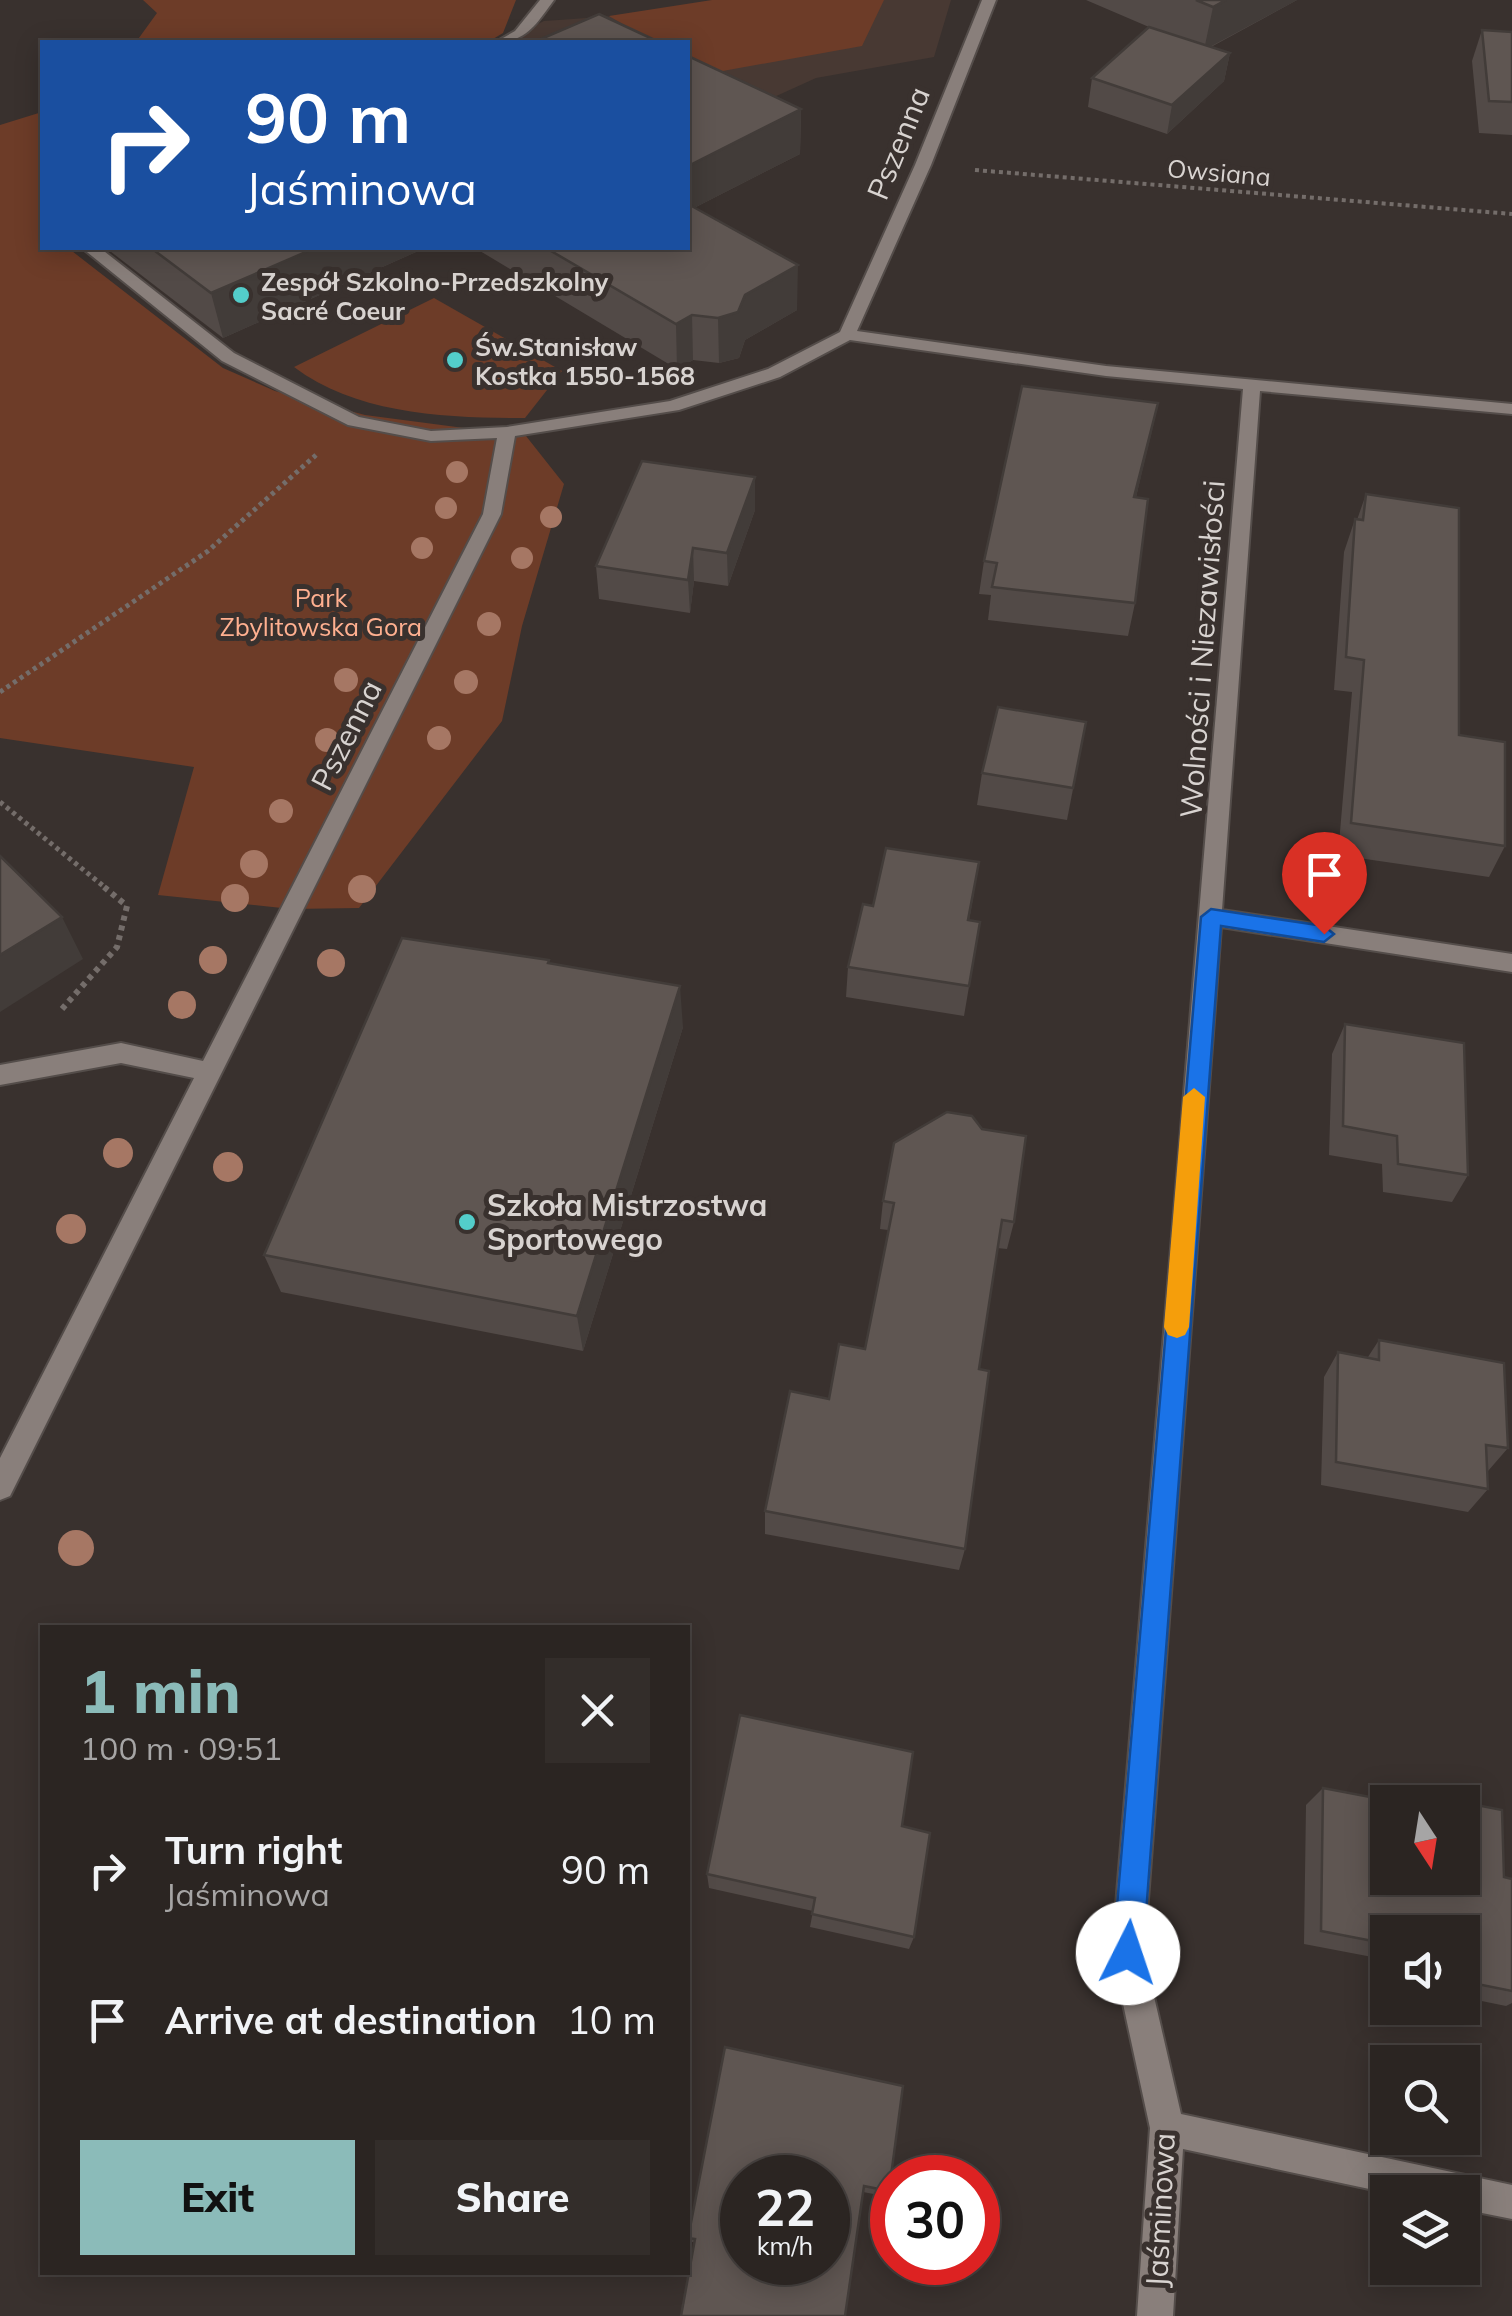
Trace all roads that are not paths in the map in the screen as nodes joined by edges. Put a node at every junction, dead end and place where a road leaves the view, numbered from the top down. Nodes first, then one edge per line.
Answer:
1 (547, 0) edge
2 (989, 0) edge
3 (507, 40) edge
4 (93, 250) edge
5 (847, 335) junction
6 (1252, 386) junction
7 (1512, 410) edge
8 (508, 432) junction
9 (1211, 917) junction
10 (1512, 963) edge
11 (210, 1072) junction
12 (0, 1075) edge
13 (0, 1487) edge
14 (1166, 2128) junction
15 (1512, 2202) edge
16 (1155, 2316) edge

1 - 3 street
2 - 5 street, Pszenna
4 - 8 street
5 - 6 street
5 - 8 street
6 - 7 street
6 - 9 street, Wolności i Niezawisłości
8 - 11 street, Pszenna
9 - 10 street
9 - 14 street, Jaśminowa
11 - 12 street
11 - 13 street, Pszenna
14 - 15 street
14 - 16 street, Jaśminowa

